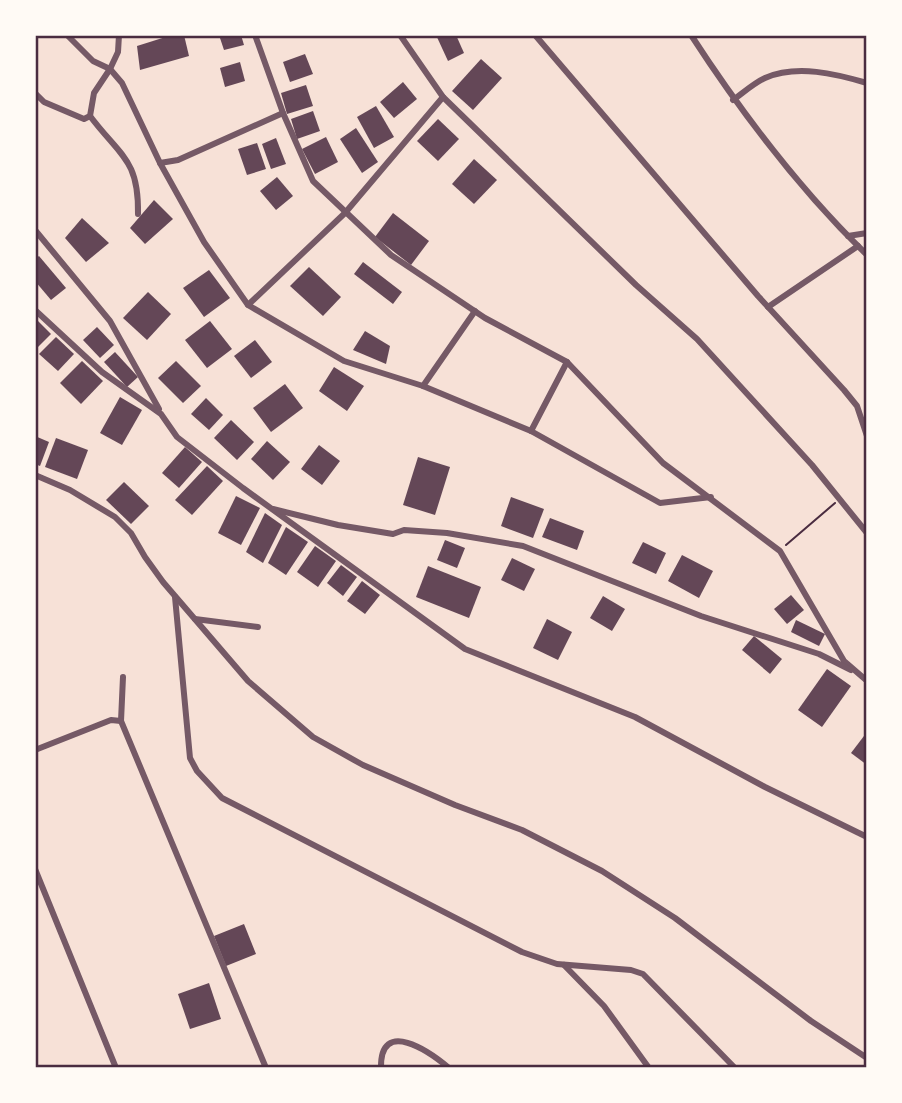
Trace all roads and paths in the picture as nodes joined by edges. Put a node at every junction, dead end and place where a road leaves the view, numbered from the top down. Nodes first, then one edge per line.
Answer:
1 (67, 35) edge
2 (119, 35) edge
3 (255, 35) edge
4 (400, 35) edge
5 (535, 35) edge
6 (691, 35) edge
7 (110, 69) junction
8 (867, 83) edge
9 (35, 93) edge
10 (443, 97) junction
11 (733, 100) junction
12 (283, 113) junction
13 (90, 116) junction
14 (160, 163) junction
15 (345, 213) junction
16 (138, 215) dead end
17 (35, 230) edge
18 (867, 233) edge
19 (848, 236) junction
20 (858, 246) junction
21 (867, 255) edge
22 (248, 305) junction
23 (768, 307) junction
24 (35, 310) edge
25 (475, 311) junction
26 (566, 362) junction
27 (424, 386) junction
28 (161, 414) junction
29 (531, 431) junction
30 (867, 436) edge
31 (35, 475) edge
32 (711, 497) junction
33 (840, 499) junction
34 (271, 509) junction
35 (867, 533) edge
36 (780, 551) junction
37 (174, 595) junction
38 (195, 619) junction
39 (258, 627) dead end
40 (124, 677) dead end
41 (867, 681) edge
42 (121, 721) junction
43 (35, 750) edge
44 (867, 837) edge
45 (35, 869) edge
46 (564, 965) junction
47 (867, 1058) edge
48 (116, 1068) edge
49 (266, 1068) edge
50 (381, 1068) edge
51 (449, 1068) edge
52 (649, 1068) edge
53 (735, 1068) edge

1 - 7 street
2 - 7 street
3 - 12 street
4 - 10 street
5 - 23 street
6 - 11 street
7 - 13 street
7 - 14 street
8 - 11 street
9 - 13 street
10 - 15 street
10 - 33 street
11 - 19 street
12 - 14 street
12 - 15 street
13 - 16 street
14 - 22 street
15 - 22 street
15 - 25 street
17 - 28 street
18 - 19 street
19 - 20 street
20 - 21 street
20 - 23 street
22 - 27 street
23 - 30 street
24 - 28 street
25 - 26 street
25 - 27 street
26 - 29 street
26 - 32 street
27 - 29 street
28 - 34 street
29 - 32 street
31 - 37 street
32 - 36 street
33 - 35 street
33 - 36 path
34 - 41 street
34 - 44 street
36 - 41 street
37 - 38 street
37 - 46 street
38 - 39 street
38 - 47 street
40 - 42 street
42 - 43 street
42 - 49 street
45 - 48 street
46 - 52 street
46 - 53 street
50 - 51 street

